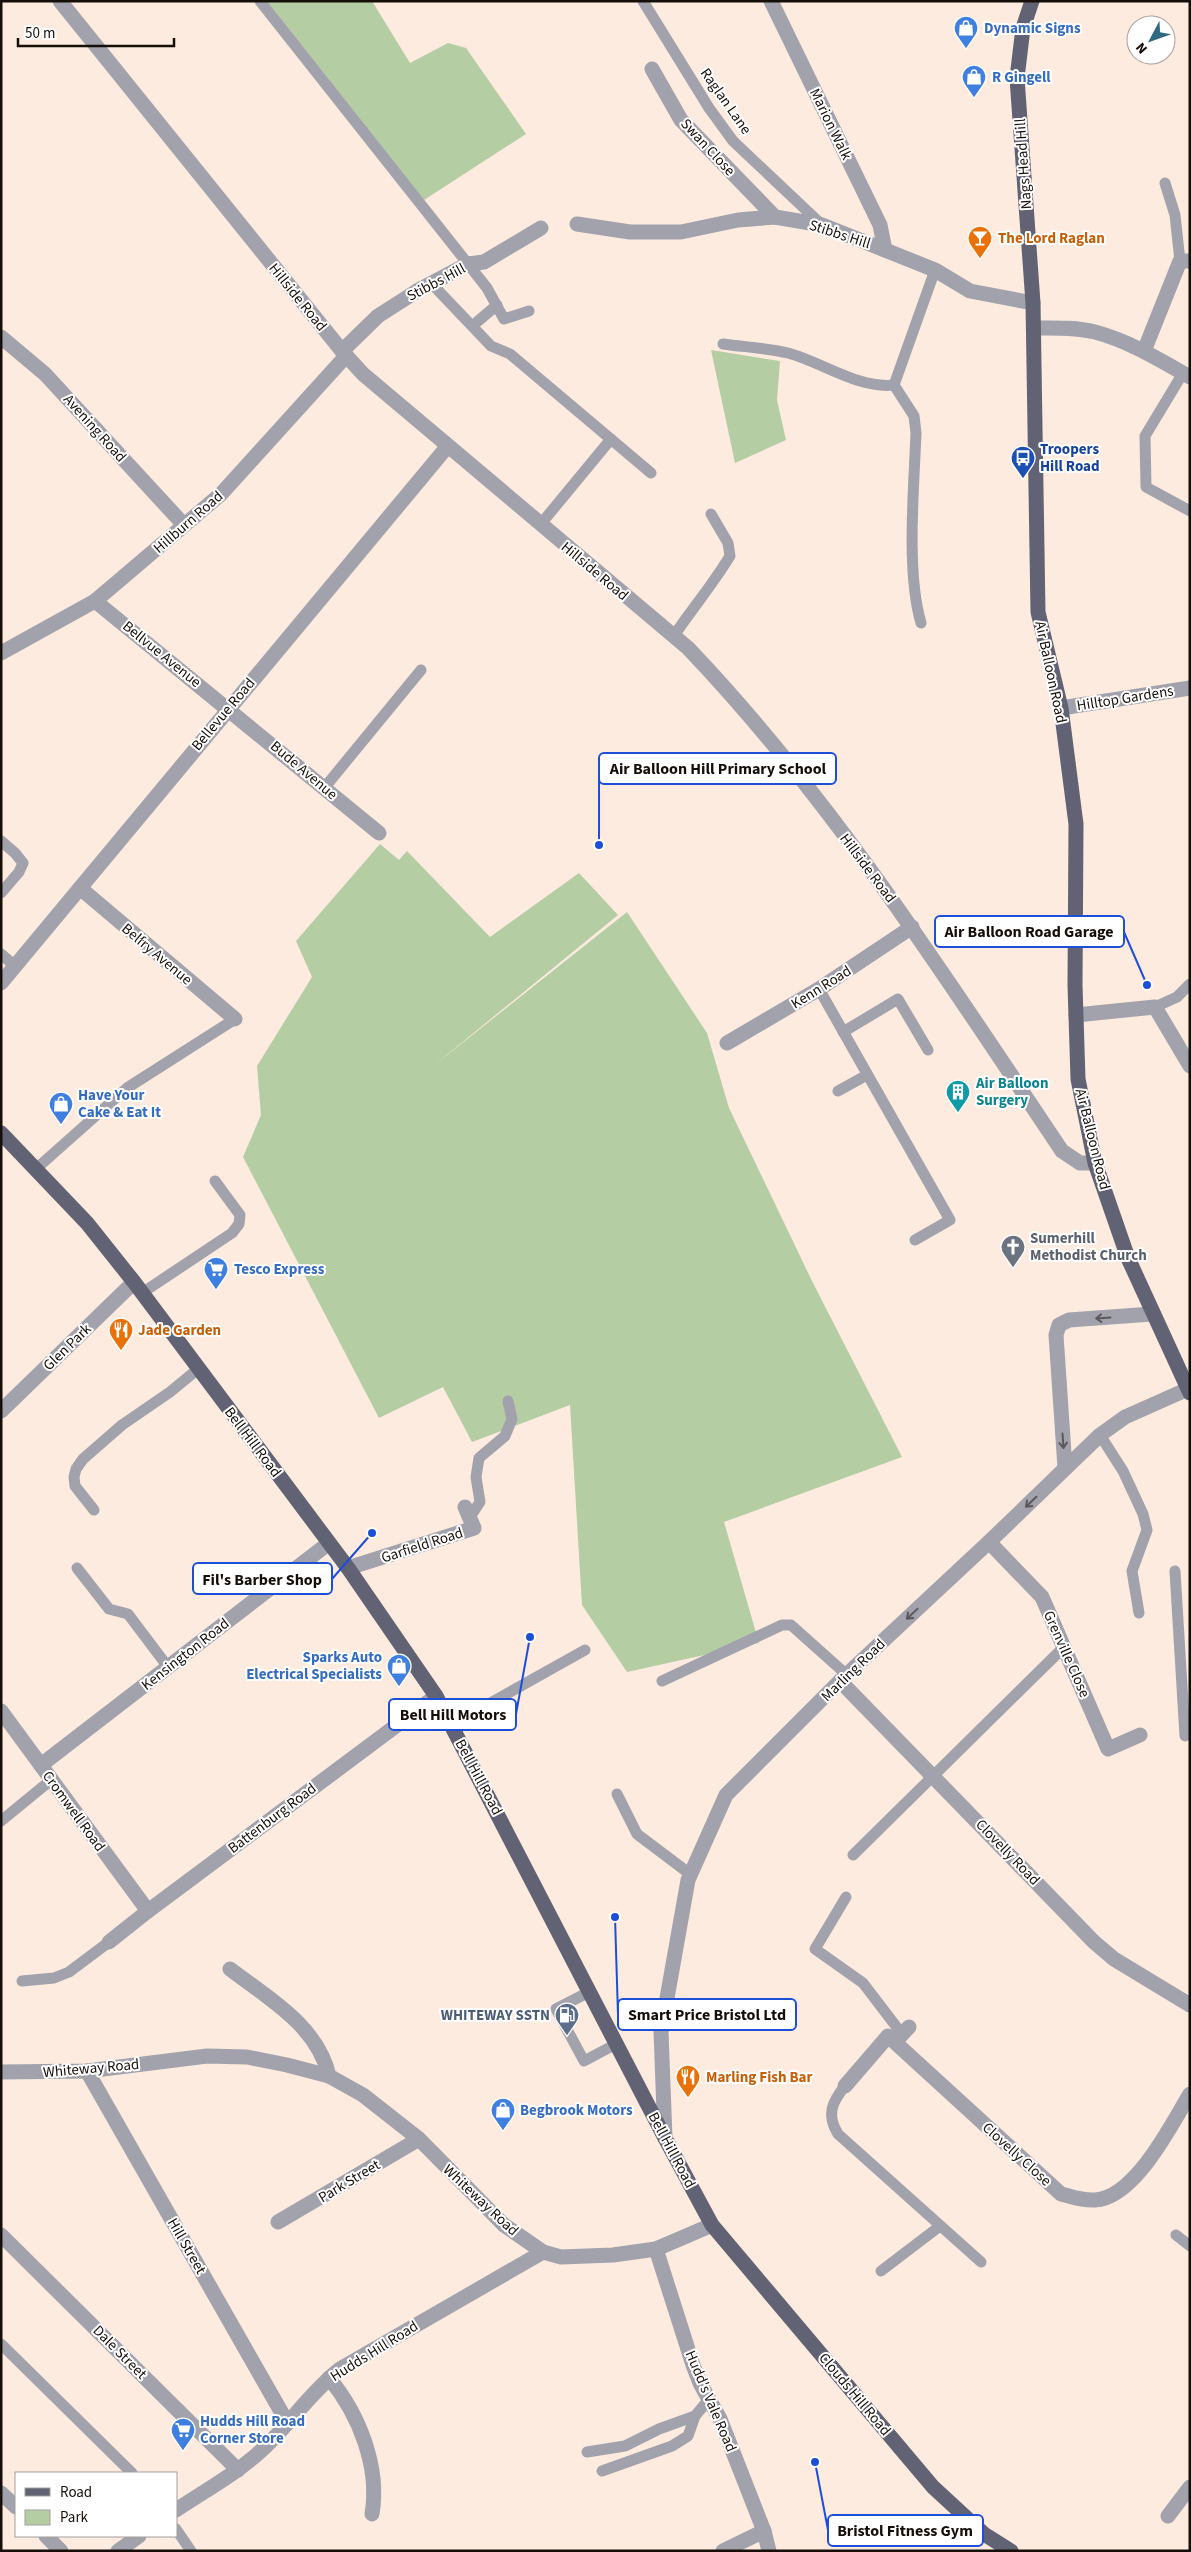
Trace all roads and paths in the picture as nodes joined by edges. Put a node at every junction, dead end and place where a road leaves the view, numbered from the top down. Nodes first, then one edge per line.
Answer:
1 (260, 1) edge
2 (643, 1) edge
3 (771, 1) edge
4 (1032, 1) edge
5 (63, 2) edge
6 (652, 68) dead end
7 (1165, 183) dead end
8 (775, 217) junction
9 (577, 224) dead end
10 (822, 225) junction
11 (541, 228) dead end
12 (885, 250) junction
13 (1185, 261) edge
14 (468, 264) junction
15 (935, 270) junction
16 (431, 283) junction
17 (1033, 303) junction
18 (497, 305) junction
19 (529, 311) dead end
20 (478, 322) dead end
21 (1034, 328) junction
22 (1, 337) edge
23 (722, 344) dead end
24 (1144, 351) junction
25 (344, 354) junction
26 (1186, 375) edge
27 (894, 386) junction
28 (611, 439) junction
29 (447, 447) junction
30 (651, 473) dead end
31 (1190, 511) edge
32 (710, 514) dead end
33 (184, 525) junction
34 (540, 525) junction
35 (95, 601) junction
36 (922, 622) dead end
37 (673, 637) junction
38 (1, 653) edge
39 (421, 670) dead end
40 (1190, 688) edge
41 (228, 708) junction
42 (1061, 708) junction
43 (325, 787) junction
44 (380, 832) dead end
45 (1, 841) edge
46 (80, 888) junction
47 (1, 893) edge
48 (912, 928) junction
49 (1, 954) edge
50 (15, 966) junction
51 (1, 983) edge
52 (1190, 984) edge
53 (819, 990) junction
54 (1155, 1007) junction
55 (1076, 1015) junction
56 (235, 1020) joint
57 (843, 1032) junction
58 (727, 1043) dead end
59 (928, 1050) dead end
60 (1190, 1066) edge
61 (867, 1075) junction
62 (838, 1091) dead end
63 (1, 1133) edge
64 (1096, 1163) junction
65 (37, 1168) junction
66 (215, 1181) dead end
67 (915, 1240) dead end
68 (138, 1287) junction
69 (1152, 1314) junction
70 (198, 1369) junction
71 (1189, 1390) edge
72 (508, 1401) dead end
73 (1, 1412) edge
74 (1100, 1435) junction
75 (1066, 1468) junction
76 (94, 1510) dead end
77 (468, 1512) joint
78 (989, 1542) junction
79 (329, 1543) junction
80 (77, 1568) dead end
81 (348, 1568) junction
82 (1175, 1571) dead end
83 (1139, 1613) dead end
84 (1064, 1647) junction
85 (585, 1650) dead end
86 (168, 1666) junction
87 (1186, 1669) edge
88 (844, 1678) junction
89 (662, 1681) dead end
90 (436, 1696) junction
91 (1, 1711) edge
92 (451, 1725) junction
93 (1140, 1735) dead end
94 (1185, 1736) dead end
95 (41, 1765) junction
96 (933, 1775) junction
97 (51, 1780) junction
98 (617, 1794) dead end
99 (1, 1821) edge
100 (853, 1855) dead end
101 (690, 1874) junction
102 (846, 1897) dead end
103 (148, 1911) junction
104 (109, 1942) joint
105 (230, 1969) dead end
106 (22, 1981) dead end
107 (589, 1992) junction
108 (1190, 2005) edge
109 (902, 2034) junction
110 (616, 2044) junction
111 (87, 2071) junction
112 (1, 2072) edge
113 (329, 2076) junction
114 (845, 2086) joint
115 (1190, 2094) edge
116 (665, 2138) junction
117 (419, 2139) junction
118 (278, 2222) dead end
119 (712, 2224) junction
120 (940, 2226) junction
121 (1, 2235) edge
122 (1176, 2235) dead end
123 (1190, 2246) edge
124 (656, 2249) junction
125 (543, 2252) junction
126 (981, 2262) dead end
127 (881, 2271) dead end
128 (1, 2344) edge
129 (329, 2378) junction
130 (710, 2398) junction
131 (695, 2416) junction
132 (288, 2422) junction
133 (586, 2452) dead end
134 (238, 2470) junction
135 (602, 2471) dead end
136 (131, 2472) edge
137 (1190, 2487) edge
138 (1, 2493) edge
139 (15, 2506) edge
140 (178, 2509) edge
141 (372, 2514) dead end
142 (1168, 2516) dead end
143 (764, 2531) junction
144 (178, 2532) edge
145 (47, 2537) edge
146 (138, 2537) edge
147 (61, 2551) edge
148 (118, 2551) edge
149 (191, 2551) edge
150 (723, 2551) edge
151 (769, 2551) edge
152 (1011, 2551) edge

1 - 14 lane
2 - 10 lane, Raglan Lane
3 - 12 street, Marion Walk
4 - 17 main road, Nags Head Hill
5 - 25 street, Hillside Road
6 - 8 street, Swan Close
7 - 13 lane
8 - 9 street, Stibbs Hill
8 - 10 street, Stibbs Hill
10 - 12 street, Stibbs Hill
11 - 14 street, Stibbs Hill
12 - 15 street, Stibbs Hill
13 - 24 street
14 - 16 street, Stibbs Hill
14 - 18 lane
15 - 17 street, Stibbs Hill
15 - 27 lane
16 - 25 street, Stibbs Hill
16 - 28 lane
17 - 21 main road, Nags Head Hill
18 - 19 lane
18 - 20 lane
21 - 24 street
21 - 42 main road, Air Balloon Road
22 - 33 street, Avening Road
23 - 27 lane
24 - 26 street
25 - 29 street, Hillside Road
25 - 33 street, Hillburn Road
26 - 31 lane
27 - 36 lane
28 - 30 lane
28 - 34 lane
29 - 34 street, Hillside Road
29 - 41 street, Bellevue Road
32 - 37 lane
33 - 35 street, Hillburn Road
34 - 37 street, Hillside Road
35 - 38 street, Hillburn Road
35 - 41 street, Bellvue Avenue
37 - 48 street, Hillside Road
39 - 43 lane
40 - 42 street, Hilltop Gardens
41 - 43 street, Bude Avenue
41 - 46 street, Bellevue Road
42 - 55 main road, Air Balloon Road
43 - 44 street, Bude Avenue
45 - 47 lane
46 - 50 street, Bellevue Road
46 - 56 street, Belfry Avenue
48 - 53 street, Kenn Road
48 - 64 street, Hillside Road
49 - 50 lane
50 - 51 street, Bellevue Road
52 - 54 lane
53 - 57 lane
53 - 58 street, Kenn Road
54 - 55 street
54 - 60 street
55 - 64 main road, Air Balloon Road
56 - 65 lane
57 - 59 lane
57 - 61 lane
61 - 62 lane
61 - 67 lane
63 - 65 main road, Bell Hill Road
64 - 69 main road, Air Balloon Road
65 - 68 main road, Bell Hill Road
66 - 68 lane
68 - 70 main road, Bell Hill Road
68 - 73 street, Glen Park
69 - 71 main road, Air Balloon Road
69 -> 75 street
70 - 76 lane
70 - 79 main road, Bell Hill Road
71 - 74 street, Marling Road
72 - 77 lane
74 - 75 street, Marling Road
74 - 83 lane
75 -> 78 street, Marling Road
77 - 81 street, Garfield Road
78 - 84 street, Grenville Close
78 -> 88 street, Marling Road
79 - 81 main road, Bell Hill Road
79 - 86 street, Kensington Road
80 - 86 lane
81 - 90 main road, Bell Hill Road
82 - 87 lane
84 - 93 street, Grenville Close
84 - 96 lane
85 - 92 lane
86 - 95 street, Kensington Road
87 - 94 lane
88 - 89 lane
88 - 96 street, Clovelly Road
88 - 101 street, Marling Road
90 - 92 main road, Bell Hill Road
90 - 103 street, Battenburg Road
91 - 95 street, Cromwell Road
92 - 107 main road, Bell Hill Road
95 - 97 street, Cromwell Road
96 - 100 lane
96 - 108 street, Clovelly Road
97 - 99 lane
97 - 103 street, Cromwell Road
98 - 101 lane
101 - 116 street, Marling Road
102 - 109 lane
103 - 104 street, Battenburg Road
104 - 106 lane
105 - 113 street
107 - 110 main road, Bell Hill Road
107 - 110 lane
109 - 114 street
109 - 115 street, Clovelly Close
110 - 116 main road, Bell Hill Road
111 - 112 street, Whiteway Road
111 - 113 street, Whiteway Road
111 - 132 street, Hill Street
113 - 117 street, Whiteway Road
114 - 120 lane
116 - 119 main road, Bell Hill Road
117 - 118 street, Park Street
117 - 125 street, Whiteway Road
119 - 124 street, Whiteway Road
119 - 152 main road, Clouds Hill Road
120 - 126 lane
120 - 127 lane
121 - 134 street, Dale Street
122 - 123 lane
124 - 125 street, Whiteway Road
124 - 130 street, Hudd's Vale Road
125 - 129 street, Hudds Hill Road
128 - 136 lane
129 - 132 street, Hudds Hill Road
129 - 141 street
130 - 131 lane
130 - 143 street, Hudd's Vale Road
131 - 133 lane
131 - 135 lane
132 - 134 street, Hudds Hill Road
134 - 140 street, Hudds Hill Road
137 - 142 street
138 - 139 street
143 - 150 street
143 - 151 street, Hudd's Vale Road
144 - 149 lane
145 - 147 street
146 - 148 street

